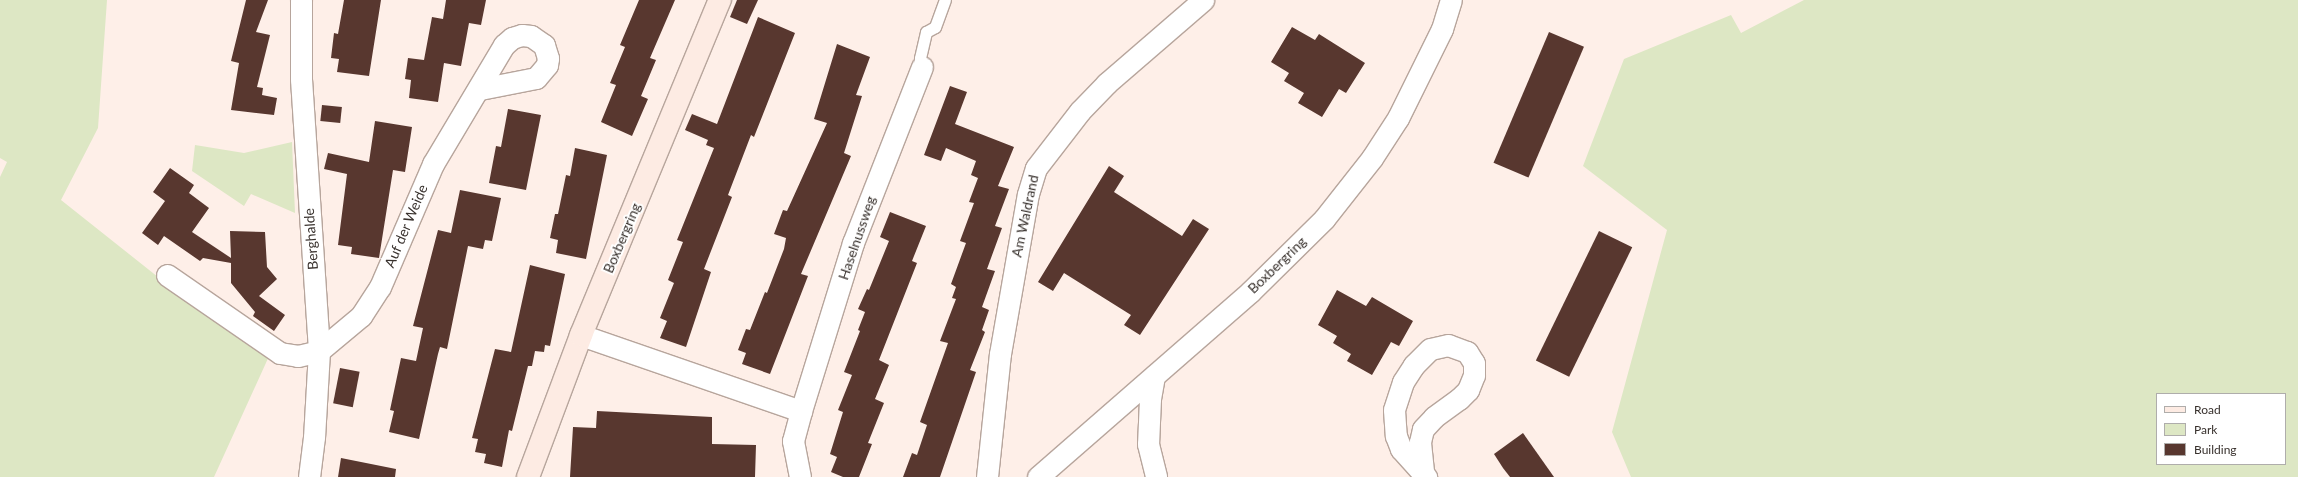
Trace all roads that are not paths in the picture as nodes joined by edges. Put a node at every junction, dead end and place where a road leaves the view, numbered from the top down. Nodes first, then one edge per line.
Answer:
1 (301, 0) edge
2 (720, 0) edge
3 (945, 0) edge
4 (1203, 0) edge
5 (1452, 0) edge
6 (922, 67) joint
7 (480, 89) dead end
8 (167, 275) dead end
9 (581, 336) junction
10 (319, 351) junction
11 (1154, 376) junction
12 (801, 411) junction
13 (1424, 474) edge
14 (309, 477) edge
15 (528, 477) edge
16 (800, 477) edge
17 (987, 477) edge
18 (1038, 477) edge
19 (1156, 477) edge

1 - 10 street, Berghalde
2 - 9 street, Boxbergring
3 - 6 lane
4 - 17 street, Am Waldrand
5 - 11 street, Boxbergring
6 - 12 street, Haselnussweg
7 - 10 street, Auf der Weide
8 - 10 street
9 - 12 street
9 - 15 street, Boxbergring
10 - 14 street, Berghalde
11 - 18 street, Boxbergring
11 - 19 street
12 - 16 street, Haselnussweg
13 - 13 street

